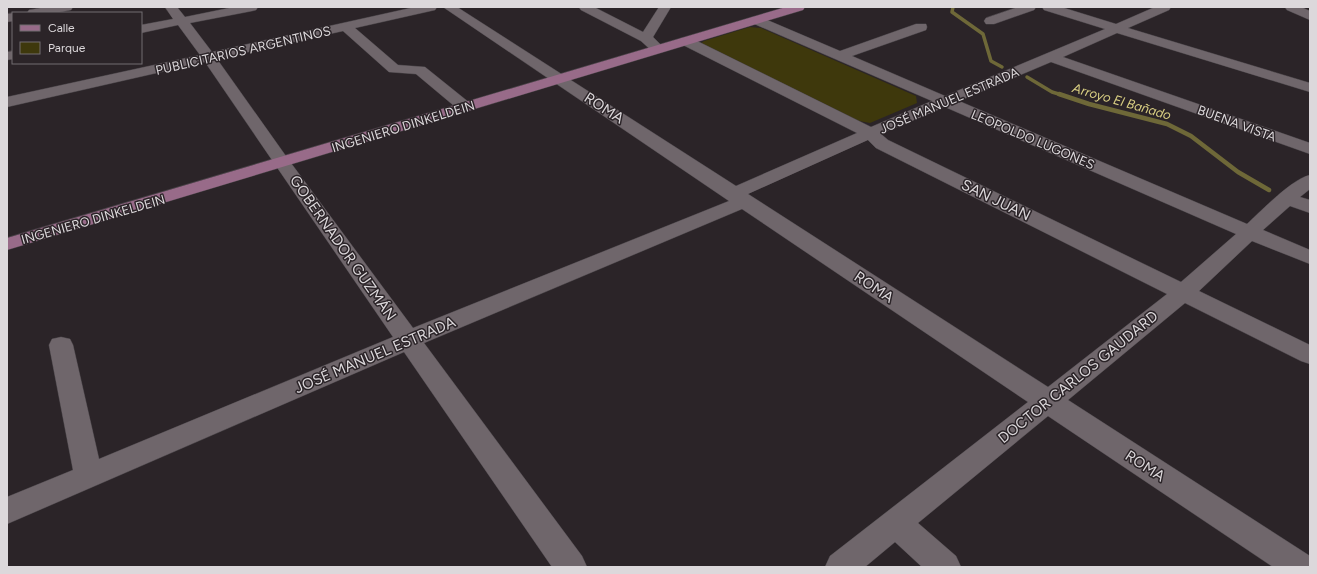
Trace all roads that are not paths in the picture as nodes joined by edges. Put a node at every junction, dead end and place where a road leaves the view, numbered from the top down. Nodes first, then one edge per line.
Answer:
1 (67, 7) edge
2 (171, 7) edge
3 (252, 7) edge
4 (431, 7) edge
5 (448, 7) edge
6 (585, 7) edge
7 (665, 7) edge
8 (799, 7) edge
9 (1030, 7) edge
10 (1048, 7) edge
11 (1164, 7) edge
12 (1291, 7) edge
13 (39, 12) edge
14 (1310, 16) edge
15 (756, 20) junction
16 (990, 20) dead end
17 (182, 21) junction
18 (346, 26) junction
19 (921, 27) dead end
20 (1118, 28) junction
21 (142, 30) edge
22 (646, 38) junction
23 (686, 41) junction
24 (658, 49) junction
25 (840, 56) junction
26 (1051, 57) junction
27 (209, 58) junction
28 (559, 79) junction
29 (1310, 88) edge
30 (944, 101) junction
31 (7, 102) edge
32 (465, 107) junction
33 (870, 132) junction
34 (1310, 149) edge
35 (282, 163) junction
36 (1310, 180) edge
37 (739, 197) junction
38 (1288, 198) junction
39 (1310, 207) edge
40 (1251, 233) junction
41 (7, 244) edge
42 (1310, 258) edge
43 (1183, 293) junction
44 (408, 340) junction
45 (61, 345) dead end
46 (1310, 355) edge
47 (1047, 402) junction
48 (89, 476) junction
49 (7, 511) edge
50 (896, 523) junction
51 (570, 567) edge
52 (841, 567) edge
53 (945, 567) edge
54 (1300, 567) edge

1 - 13 street
2 - 17 street, GOBERNADOR GUZMÁN
3 - 17 street
4 - 18 street, PUBLICITARIOS ARGENTINOS
5 - 28 street, ROMA
6 - 22 street
7 - 22 street
8 - 15 main road, INGENIERO DINKELDEIN
9 - 16 street
10 - 20 street
11 - 20 street, JOSÉ MANUEL ESTRADA
12 - 14 street
15 - 23 main road, INGENIERO DINKELDEIN
15 - 25 street, LEOPOLDO LUGONES
17 - 21 street
17 - 27 street, GOBERNADOR GUZMÁN
18 - 27 street, PUBLICITARIOS ARGENTINOS
18 - 32 street
19 - 25 street
20 - 26 street, JOSÉ MANUEL ESTRADA
20 - 29 street
22 - 24 street
23 - 24 main road, INGENIERO DINKELDEIN
23 - 33 street, SAN JUAN
24 - 28 main road, INGENIERO DINKELDEIN
25 - 30 street, LEOPOLDO LUGONES
26 - 30 street, JOSÉ MANUEL ESTRADA
26 - 34 street, BUENA VISTA
27 - 31 street, PUBLICITARIOS ARGENTINOS
27 - 35 street, GOBERNADOR GUZMÁN
28 - 32 main road, INGENIERO DINKELDEIN
28 - 37 street, ROMA
30 - 33 street, JOSÉ MANUEL ESTRADA
30 - 40 street, LEOPOLDO LUGONES
32 - 35 main road, INGENIERO DINKELDEIN
33 - 37 street, JOSÉ MANUEL ESTRADA
33 - 43 street, SAN JUAN
35 - 41 main road, INGENIERO DINKELDEIN
35 - 44 street, GOBERNADOR GUZMÁN
36 - 38 street, DOCTOR CARLOS GAUDARD
37 - 44 street, JOSÉ MANUEL ESTRADA
37 - 47 street, ROMA
38 - 39 street
38 - 40 street, DOCTOR CARLOS GAUDARD
40 - 42 street, LEOPOLDO LUGONES
40 - 43 street, DOCTOR CARLOS GAUDARD
43 - 46 street, SAN JUAN
43 - 47 street, DOCTOR CARLOS GAUDARD
44 - 48 street, JOSÉ MANUEL ESTRADA
44 - 51 street, GOBERNADOR GUZMÁN
45 - 48 street
47 - 50 street, DOCTOR CARLOS GAUDARD
47 - 54 street, ROMA
48 - 49 street, JOSÉ MANUEL ESTRADA
50 - 52 street, DOCTOR CARLOS GAUDARD
50 - 53 street

